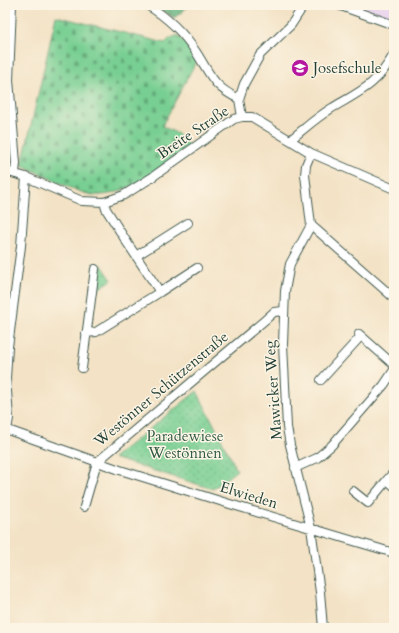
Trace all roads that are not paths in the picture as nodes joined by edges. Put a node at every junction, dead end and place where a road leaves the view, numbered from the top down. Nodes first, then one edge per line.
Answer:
1 (12, 5) edge
2 (147, 5) edge
3 (304, 5) edge
4 (338, 5) edge
5 (394, 25) edge
6 (394, 54) edge
7 (239, 99) junction
8 (242, 117) junction
9 (14, 136) junction
10 (5, 137) edge
11 (290, 140) junction
12 (311, 153) junction
13 (5, 171) edge
14 (15, 173) junction
15 (26, 177) junction
16 (394, 189) edge
17 (104, 202) junction
18 (188, 223) dead end
19 (310, 224) junction
20 (136, 256) junction
21 (197, 268) dead end
22 (95, 269) dead end
23 (160, 292) junction
24 (394, 298) edge
25 (283, 311) junction
26 (86, 333) junction
27 (394, 365) edge
28 (82, 368) dead end
29 (394, 370) edge
30 (322, 380) dead end
31 (6, 430) edge
32 (97, 462) junction
33 (295, 468) junction
34 (394, 472) edge
35 (387, 480) junction
36 (394, 486) edge
37 (353, 491) dead end
38 (84, 507) dead end
39 (311, 528) junction
40 (394, 553) edge
41 (323, 628) edge

1 - 9 street
2 - 7 street
3 - 7 street
4 - 5 street
6 - 11 street
7 - 8 street
8 - 11 street, Breite Straße
8 - 17 street, Breite Straße
9 - 10 street
9 - 14 street
11 - 12 street, Breite Straße
12 - 16 street, Breite Straße
12 - 19 street
13 - 14 street, Breite Straße
14 - 15 street, Breite Straße
15 - 17 street, Breite Straße
15 - 31 street
17 - 20 street
18 - 20 street
19 - 24 street
19 - 25 street, Mawicker Weg
20 - 23 street
21 - 23 street
22 - 26 street
23 - 26 street
25 - 32 street, Westönner Schützenstraße
25 - 33 street, Mawicker Weg
26 - 28 street
27 - 30 street
29 - 33 street
31 - 32 street, Westönner Schützenstraße
32 - 38 street
32 - 39 street, Elwieden
33 - 39 street, Mawicker Weg
34 - 35 street
35 - 36 street
35 - 37 street
39 - 40 street, Elwieden
39 - 41 street, Mawicker Weg

